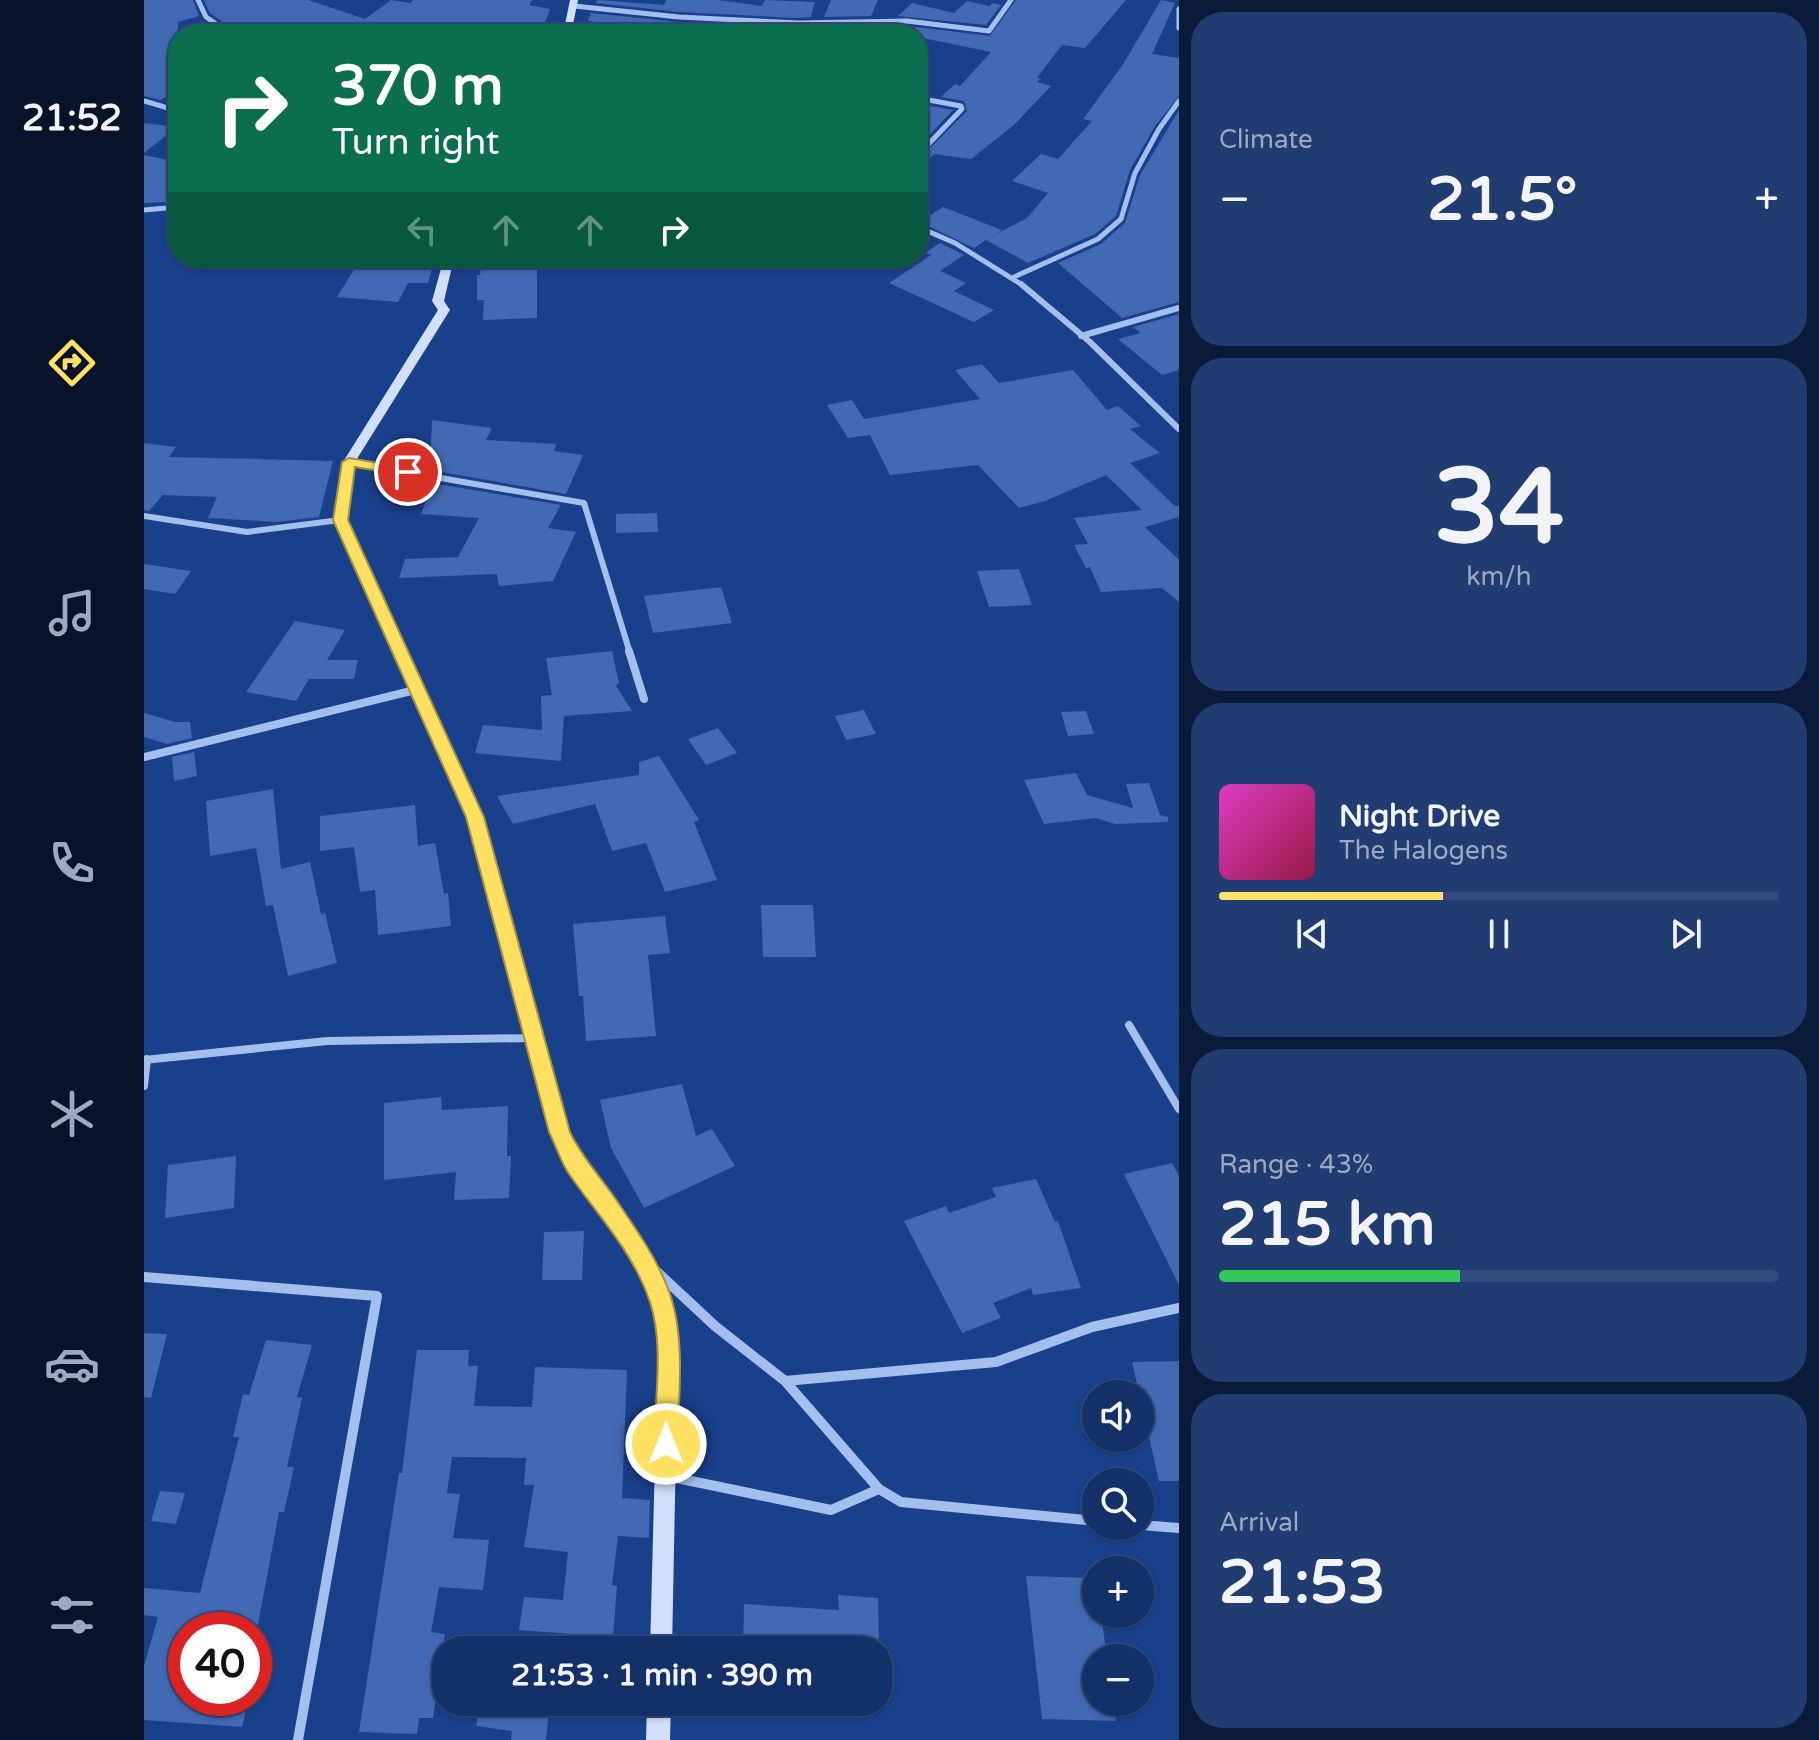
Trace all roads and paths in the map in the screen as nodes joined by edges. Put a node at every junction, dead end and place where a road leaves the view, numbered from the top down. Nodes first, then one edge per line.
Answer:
1 (198, 0) edge
2 (1011, 0) edge
3 (574, 3) edge
4 (1179, 9) edge
5 (798, 23) joint
6 (213, 24) edge
7 (569, 24) edge
8 (1179, 28) edge
9 (928, 100) edge
10 (144, 101) edge
11 (1179, 101) edge
12 (168, 108) edge
13 (928, 145) edge
14 (144, 210) edge
15 (168, 210) edge
16 (928, 231) edge
17 (446, 268) edge
18 (1014, 277) junction
19 (1179, 308) edge
20 (1081, 336) junction
21 (1179, 429) edge
22 (349, 462) junction
23 (144, 516) edge
24 (340, 520) junction
25 (419, 689) junction
26 (644, 699) dead end
27 (144, 757) edge
28 (1129, 1025) dead end
29 (534, 1038) junction
30 (145, 1060) edge
31 (144, 1086) edge
32 (1179, 1109) edge
33 (640, 1255) junction
34 (144, 1277) edge
35 (1179, 1308) edge
36 (785, 1381) junction
37 (666, 1476) junction
38 (879, 1489) junction
39 (1082, 1520) edge
40 (1154, 1526) edge
41 (1179, 1528) edge
42 (661, 1636) edge
43 (659, 1716) edge
44 (298, 1740) edge
45 (658, 1740) edge

1 - 6 street
2 - 5 street
3 - 5 street
3 - 7 street
4 - 8 street
9 - 13 street
10 - 12 street
11 - 18 street
14 - 15 street
16 - 18 street
17 - 22 street
18 - 20 street
19 - 20 street
20 - 21 street
22 - 24 street
22 - 26 street
23 - 24 street
24 - 25 street
25 - 27 street
25 - 29 street
28 - 32 street
29 - 30 street
29 - 33 street
30 - 31 street
33 - 36 street
33 - 37 street
34 - 44 street
35 - 36 street
36 - 38 street
37 - 38 street
37 - 42 street
38 - 39 street
40 - 41 street
43 - 45 street

